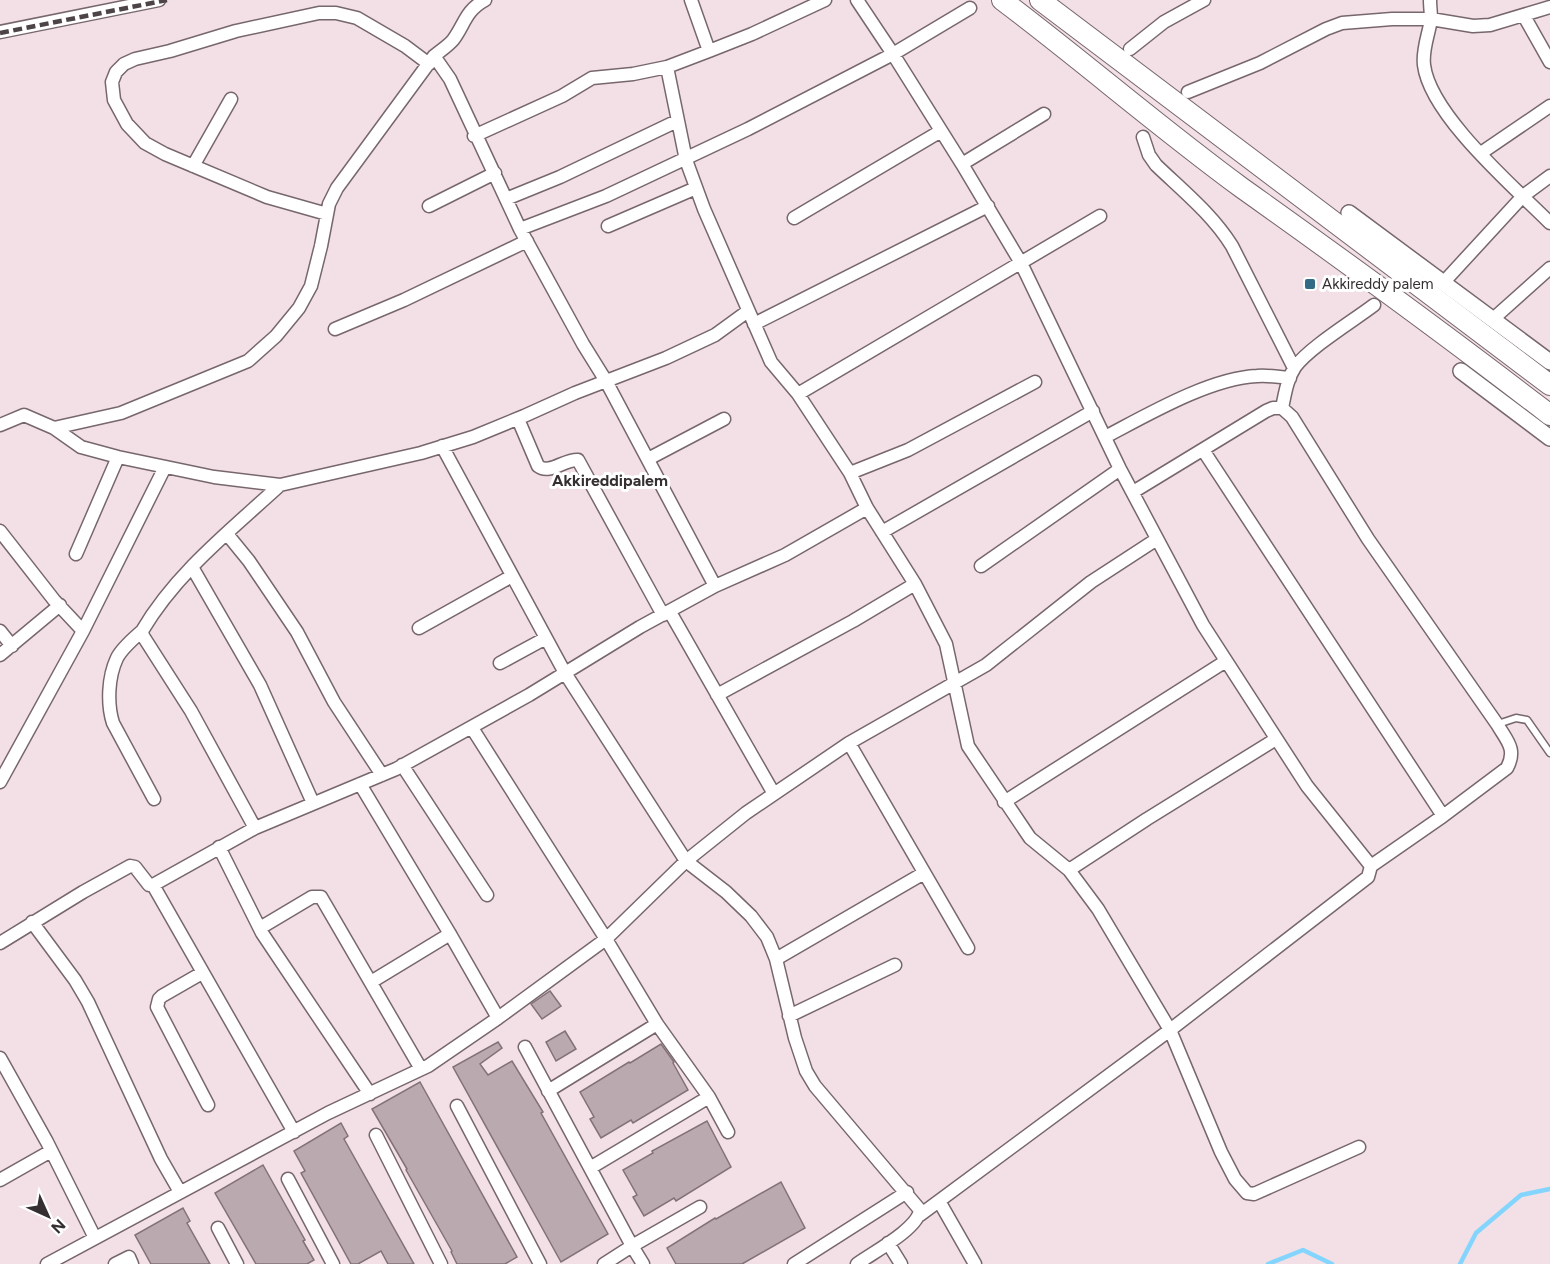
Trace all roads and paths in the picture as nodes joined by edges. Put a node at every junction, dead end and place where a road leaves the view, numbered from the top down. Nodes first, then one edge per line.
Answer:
1 (159, 0) edge
2 (485, 0) edge
3 (691, 0) edge
4 (825, 0) edge
5 (857, 0) edge
6 (1002, 0) edge
7 (1040, 0) edge
8 (1204, 0) edge
9 (1430, 0) edge
10 (1188, 3) edge
11 (1550, 7) edge
12 (970, 8) dead end
13 (1524, 16) junction
14 (1431, 19) junction
15 (0, 32) edge
16 (1130, 49) dead end
17 (709, 51) junction
18 (893, 54) junction
19 (432, 60) junction
20 (1550, 62) edge
21 (667, 67) junction
22 (1188, 92) dead end
23 (231, 99) dead end
24 (1550, 106) edge
25 (1044, 114) dead end
26 (677, 121) junction
27 (941, 131) junction
28 (474, 136) junction
29 (1143, 137) dead end
30 (1481, 153) junction
31 (686, 160) junction
32 (962, 164) junction
33 (193, 166) junction
34 (495, 173) junction
35 (1550, 176) edge
36 (696, 188) junction
37 (1522, 196) junction
38 (506, 199) junction
39 (429, 206) dead end
40 (988, 206) junction
41 (1350, 213) dead end
42 (327, 214) junction
43 (1100, 216) dead end
44 (794, 218) dead end
45 (1550, 222) edge
46 (608, 226) dead end
47 (520, 229) junction
48 (527, 241) junction
49 (1021, 263) junction
50 (1550, 268) edge
51 (1443, 283) junction
52 (1374, 305) dead end
53 (748, 311) junction
54 (1492, 319) junction
55 (754, 324) junction
56 (334, 329) dead end
57 (1550, 362) edge
58 (1461, 371) dead end
59 (1292, 373) junction
60 (606, 381) junction
61 (1035, 382) dead end
62 (1550, 385) edge
63 (798, 394) junction
64 (1282, 408) junction
65 (1093, 411) junction
66 (1550, 415) edge
67 (518, 419) junction
68 (724, 419) dead end
69 (0, 425) edge
70 (54, 428) junction
71 (1105, 437) junction
72 (1550, 438) edge
73 (442, 446) junction
74 (1203, 450) junction
75 (118, 457) junction
76 (648, 459) junction
77 (165, 467) junction
78 (1120, 469) junction
79 (850, 473) junction
80 (280, 485) junction
81 (1132, 492) junction
82 (867, 508) junction
83 (0, 531) edge
84 (882, 532) junction
85 (227, 534) junction
86 (1157, 539) junction
87 (76, 554) dead end
88 (981, 566) dead end
89 (192, 567) junction
90 (512, 576) junction
91 (915, 584) junction
92 (715, 586) junction
93 (60, 605) junction
94 (667, 613) junction
95 (419, 628) dead end
96 (0, 631) edge
97 (83, 631) junction
98 (142, 631) junction
99 (546, 638) junction
100 (12, 646) junction
101 (0, 655) edge
102 (1226, 661) junction
103 (500, 663) dead end
104 (565, 673) junction
105 (953, 684) junction
106 (717, 695) junction
107 (1497, 724) junction
108 (472, 728) junction
109 (1276, 739) junction
110 (849, 743) junction
111 (1550, 753) edge
112 (402, 765) junction
113 (381, 775) junction
114 (0, 782) edge
115 (360, 784) junction
116 (774, 794) junction
117 (154, 799) dead end
118 (1004, 802) junction
119 (313, 803) junction
120 (1443, 816) junction
121 (255, 828) junction
122 (219, 847) junction
123 (686, 861) junction
124 (1371, 866) junction
125 (1069, 870) junction
126 (924, 873) junction
127 (153, 885) junction
128 (487, 895) dead end
129 (32, 922) junction
130 (260, 928) junction
131 (450, 934) junction
132 (606, 939) junction
133 (0, 943) edge
134 (968, 948) dead end
135 (776, 958) junction
136 (895, 965) dead end
137 (202, 973) junction
138 (371, 982) junction
139 (789, 1017) junction
140 (498, 1018) junction
141 (657, 1024) junction
142 (1170, 1030) junction
143 (525, 1047) dead end
144 (0, 1058) edge
145 (421, 1070) junction
146 (548, 1091) junction
147 (370, 1094) junction
148 (709, 1097) junction
149 (208, 1105) dead end
150 (457, 1106) dead end
151 (294, 1132) junction
152 (728, 1132) dead end
153 (376, 1135) dead end
154 (1359, 1147) dead end
155 (51, 1151) junction
156 (590, 1168) junction
157 (288, 1179) dead end
158 (0, 1180) edge
159 (180, 1192) junction
160 (906, 1192) junction
161 (939, 1201) junction
162 (700, 1208) dead end
163 (920, 1215) junction
164 (218, 1228) dead end
165 (95, 1238) junction
166 (888, 1243) junction
167 (632, 1246) junction
168 (47, 1264) edge
169 (115, 1264) edge
170 (132, 1264) edge
171 (237, 1264) edge
172 (333, 1264) edge
173 (441, 1264) edge
174 (540, 1264) edge
175 (604, 1264) edge
176 (643, 1264) edge
177 (794, 1264) edge
178 (857, 1264) edge
179 (901, 1264) edge
180 (975, 1264) edge

1 - 15 street
2 - 19 street
3 - 17 street
4 - 17 street
5 - 18 street
6 - 66 main road
7 - 62 main road
8 - 10 street
9 - 14 street
10 - 16 street
11 - 13 street
12 - 18 street
13 - 14 street
13 - 20 street
14 - 22 street
14 - 30 street
17 - 21 street
18 - 27 street
18 - 31 street
19 - 28 street
19 - 33 street
19 - 42 street
21 - 26 street
21 - 28 street
23 - 33 street
24 - 30 street
25 - 32 street
26 - 31 street
26 - 38 street
27 - 32 street
27 - 44 street
28 - 34 street
29 - 59 street
30 - 37 street
31 - 36 street
31 - 47 street
32 - 40 street
33 - 42 street
34 - 38 street
34 - 39 street
35 - 37 street
36 - 46 street
36 - 53 street
37 - 45 street
37 - 51 street
38 - 47 street
40 - 49 street
40 - 55 street
41 - 51 street
42 - 70 street
43 - 49 street
47 - 48 street
48 - 56 street
48 - 60 street
49 - 63 street
49 - 65 street
50 - 54 street
51 - 54 street
52 - 59 street
53 - 55 street
53 - 60 street
54 - 57 street
55 - 63 street
58 - 72 street
59 - 64 street
59 - 71 street
60 - 67 street
60 - 76 street
61 - 79 street
63 - 79 street
64 - 74 street
64 - 107 street
65 - 71 street
65 - 84 street
67 - 73 street
67 - 94 street
68 - 76 street
69 - 70 street
70 - 75 street
71 - 78 street
73 - 80 street
73 - 90 street
74 - 81 street
74 - 120 street
75 - 77 street
75 - 87 street
76 - 92 street
77 - 80 street
77 - 97 street
78 - 81 street
78 - 88 street
79 - 82 street
80 - 85 street
81 - 86 street
82 - 84 street
82 - 92 street
83 - 93 street
84 - 91 street
85 - 89 street
85 - 113 street
86 - 102 street
86 - 105 street
89 - 98 street
89 - 119 street
90 - 95 street
90 - 99 street
91 - 105 street
91 - 106 street
92 - 94 street
93 - 97 street
93 - 100 street
94 - 104 street
94 - 106 street
96 - 100 street
97 - 114 street
98 - 117 street
98 - 121 street
99 - 103 street
99 - 104 street
100 - 101 street
102 - 109 street
102 - 118 street
104 - 108 street
104 - 123 street
105 - 110 street
105 - 118 street
106 - 116 street
107 - 111 lane
107 - 120 street
108 - 112 street
108 - 132 street
109 - 124 street
109 - 125 street
110 - 116 street
110 - 126 street
112 - 113 street
112 - 128 street
113 - 115 street
115 - 119 street
115 - 131 street
116 - 123 street
118 - 125 street
119 - 121 street
120 - 124 street
121 - 122 street
122 - 127 street
122 - 130 street
123 - 132 street
123 - 135 street
124 - 142 street
125 - 142 street
126 - 134 street
126 - 135 street
127 - 129 street
127 - 137 street
129 - 133 street
129 - 159 street
130 - 138 street
130 - 147 street
131 - 138 street
131 - 140 street
132 - 140 street
132 - 141 street
135 - 139 street
136 - 139 street
137 - 149 street
137 - 151 street
138 - 145 street
139 - 160 street
140 - 145 street
141 - 146 street
141 - 148 street
142 - 154 street
142 - 161 street
143 - 146 street
144 - 155 street
145 - 147 street
146 - 156 street
147 - 151 street
148 - 152 street
148 - 156 street
150 - 174 street
151 - 159 street
153 - 173 street
155 - 158 street
155 - 165 street
156 - 167 street
157 - 172 street
159 - 165 street
160 - 163 street
160 - 177 street
161 - 163 street
161 - 180 street
162 - 167 street
163 - 166 street
164 - 171 street
165 - 168 street
166 - 178 street
166 - 179 street
167 - 175 street
167 - 176 street
169 - 170 street

